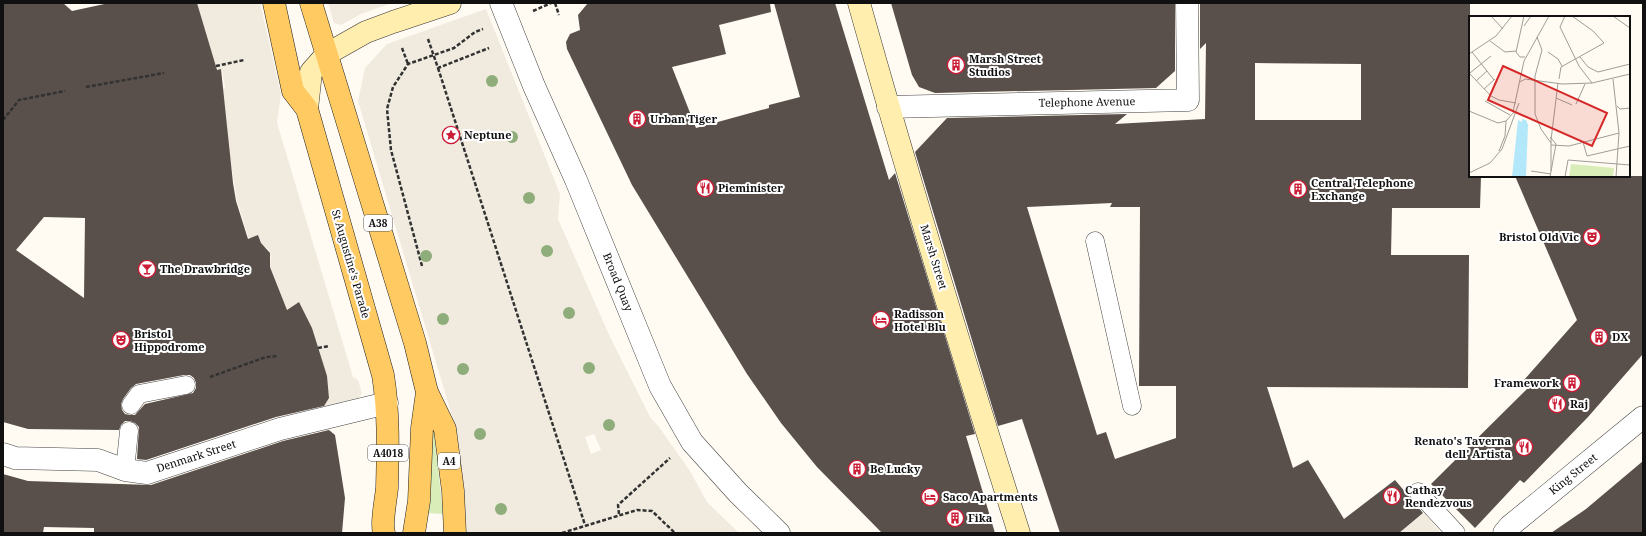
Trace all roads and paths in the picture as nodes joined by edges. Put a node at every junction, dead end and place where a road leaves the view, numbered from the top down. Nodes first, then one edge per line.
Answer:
1 (274, 3) edge
2 (312, 3) edge
3 (450, 3) edge
4 (501, 3) edge
5 (550, 3) edge
6 (555, 3) edge
7 (859, 3) edge
8 (1187, 3) edge
9 (530, 12) dead end
10 (559, 15) dead end
11 (486, 28) dead end
12 (427, 36) dead end
13 (401, 46) dead end
14 (492, 47) dead end
15 (327, 54) junction
16 (433, 55) junction
17 (244, 60) dead end
18 (408, 64) junction
19 (216, 66) dead end
20 (438, 68) junction
21 (164, 74) dead end
22 (86, 87) dead end
23 (65, 91) dead end
24 (888, 107) junction
25 (307, 109) junction
26 (3, 120) edge
27 (1095, 241) dead end
28 (424, 271) dead end
29 (329, 346) dead end
30 (318, 348) dead end
31 (278, 356) dead end
32 (186, 385) joint
33 (427, 392) junction
34 (387, 403) junction
35 (131, 405) dead end
36 (1132, 406) dead end
37 (1643, 417) edge
38 (128, 431) dead end
39 (3, 454) edge
40 (671, 457) dead end
41 (125, 470) junction
42 (1418, 492) dead end
43 (619, 514) junction
44 (585, 526) junction
45 (384, 533) edge
46 (414, 533) edge
47 (455, 533) edge
48 (562, 533) edge
49 (675, 533) edge
50 (780, 533) edge
51 (1020, 533) edge
52 (1456, 533) edge
53 (1504, 533) edge

1 - 25 main road, St Augustine's Parade
2 - 15 main road, A38
3 - 15 street
4 - 50 street, Broad Quay
5 - 9 path
6 - 10 path
7 - 24 street, Marsh Street
8 - 24 street, Telephone Avenue
11 - 16 path
12 - 16 path
13 - 18 path
14 - 20 path
15 - 25 street
15 - 33 main road, A38
16 - 18 path
16 - 20 path
17 - 19 path
18 - 28 path
20 - 44 path
21 - 22 path
23 - 26 path
24 - 51 street, Marsh Street
25 - 34 main road, St Augustine's Parade / A4018
27 - 36 lane
29 - 30 path
31 - 32 path
32 - 35 lane
33 - 46 main road, A4018
33 - 47 main road, A4
34 - 41 street, Denmark Street
34 - 45 main road, St Augustine's Parade / A4018
37 - 53 street, King Street
38 - 41 lane
39 - 41 street, Denmark Street
40 - 43 path
42 - 52 lane
43 - 44 path
43 - 49 path
44 - 48 path

